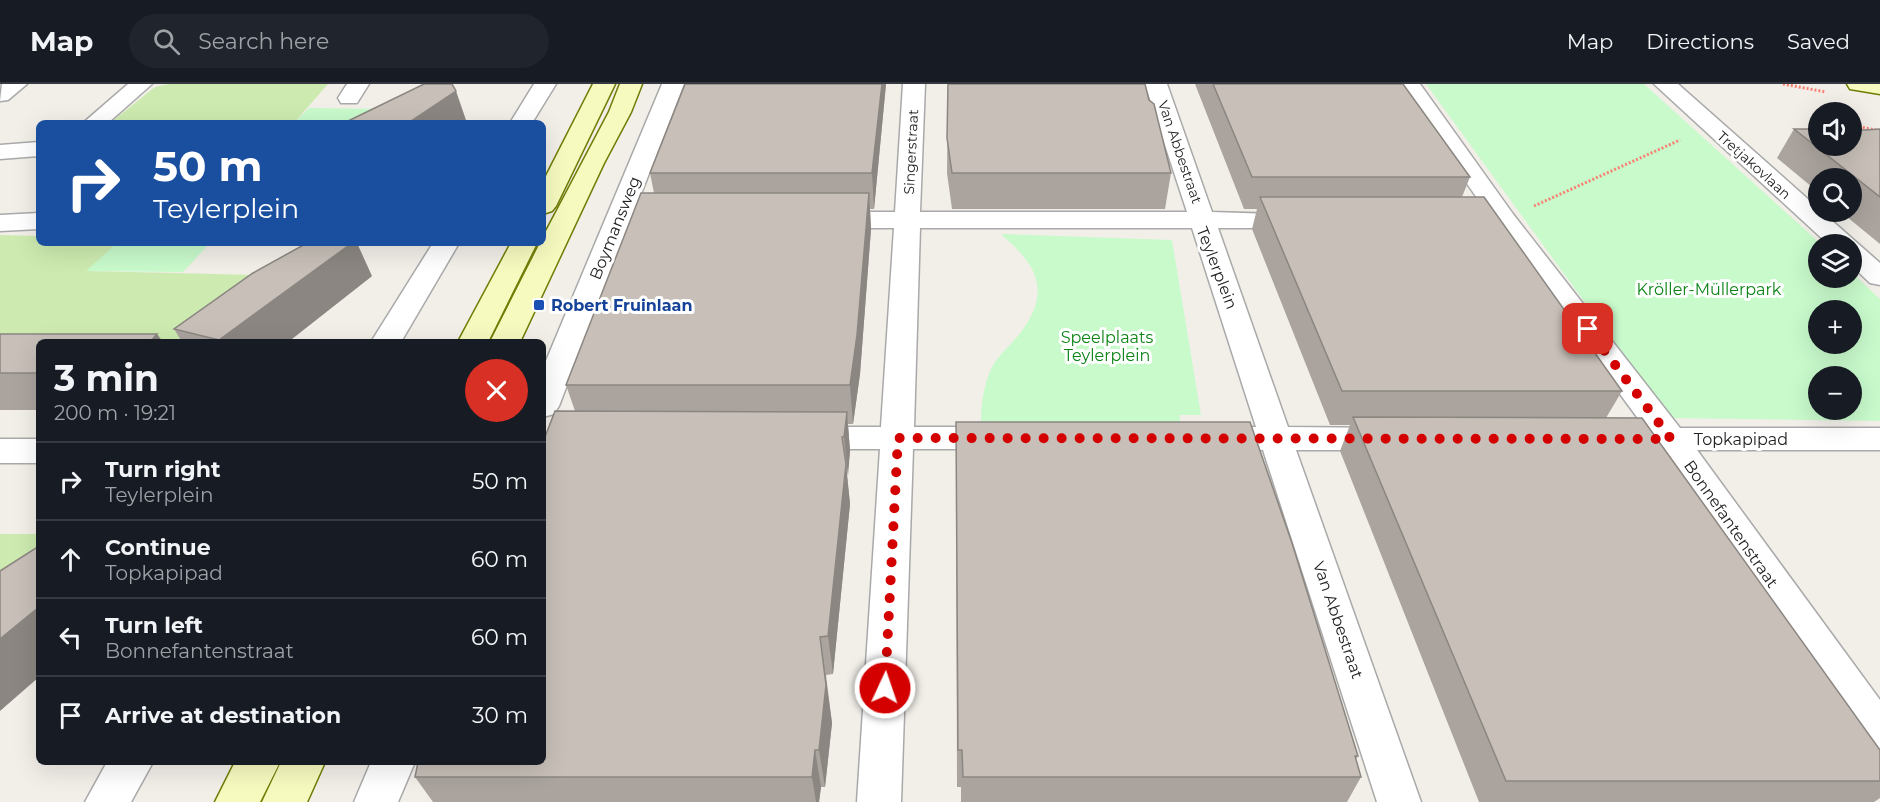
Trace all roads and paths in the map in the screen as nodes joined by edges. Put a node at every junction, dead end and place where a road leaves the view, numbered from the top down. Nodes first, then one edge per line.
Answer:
1 (16, 84) edge
2 (141, 84) edge
3 (545, 84) edge
4 (604, 84) edge
5 (631, 84) edge
6 (672, 84) edge
7 (914, 84) edge
8 (1156, 84) edge
9 (1409, 84) edge
10 (1665, 84) edge
11 (1858, 84) edge
12 (1880, 88) edge
13 (0, 95) edge
14 (98, 120) edge
15 (523, 120) edge
16 (1704, 120) junction
17 (1862, 128) edge
18 (1880, 132) edge
19 (36, 149) edge
20 (0, 152) edge
21 (546, 200) edge
22 (619, 219) junction
23 (1470, 219) edge
24 (1504, 219) junction
25 (701, 220) edge
26 (804, 220) edge
27 (908, 220) junction
28 (1319, 220) edge
29 (36, 221) edge
30 (1203, 221) junction
31 (0, 223) edge
32 (1833, 234) edge
33 (444, 246) edge
34 (522, 246) edge
35 (1862, 261) edge
36 (1880, 277) edge
37 (388, 339) edge
38 (475, 339) edge
39 (506, 339) edge
40 (546, 399) edge
41 (782, 438) edge
42 (898, 438) junction
43 (1028, 438) edge
44 (1182, 438) edge
45 (1277, 438) junction
46 (1420, 439) edge
47 (1588, 439) edge
48 (1671, 439) junction
49 (1880, 439) edge
50 (0, 451) edge
51 (36, 451) edge
52 (1880, 734) edge
53 (129, 765) edge
54 (256, 765) edge
55 (302, 765) edge
56 (392, 765) edge
57 (107, 802) edge
58 (237, 802) edge
59 (284, 802) edge
60 (376, 802) edge
61 (879, 802) edge
62 (1399, 802) edge

1 - 13 street
2 - 14 street
3 - 15 street
4 - 21 street
5 - 39 street
6 - 22 street, Boymansweg
7 - 27 street, Singerstraat
8 - 30 street, Van Abbestraat
9 - 24 street, Bonnefantenstraat
10 - 16 street, Tretjakovlaan
11 - 12 street
16 - 24 path
16 - 32 street, Tretjakovlaan
17 - 18 path
19 - 20 street
22 - 25 street
22 - 40 street, Boymansweg
23 - 24 street
24 - 48 street, Bonnefantenstraat
26 - 27 street, Teylerplein
27 - 30 street, Teylerplein
27 - 42 street
28 - 30 street
29 - 31 street
30 - 45 street, Teylerplein
33 - 37 street
34 - 38 street
35 - 36 street
41 - 42 street
42 - 43 street
42 - 61 street
44 - 45 street
45 - 46 street
45 - 62 street, Van Abbestraat
47 - 48 street, Topkapipad
48 - 49 street, Topkapipad
48 - 52 street, Bonnefantenstraat
50 - 51 street
53 - 57 street
54 - 58 street
55 - 59 street
56 - 60 street

